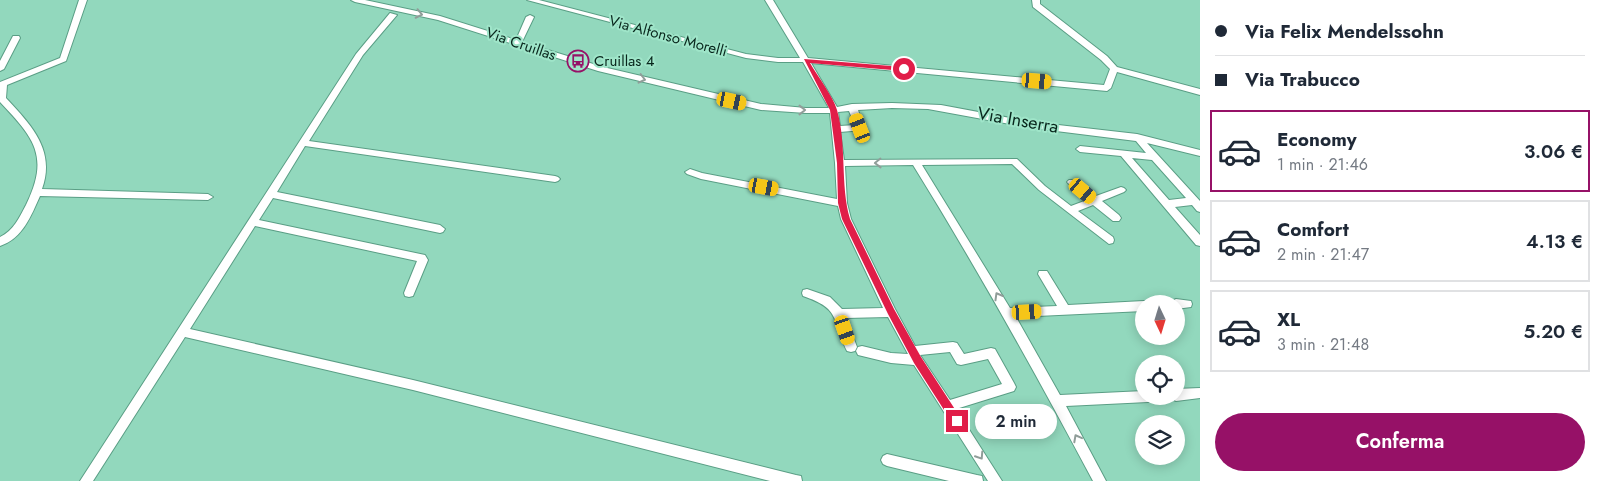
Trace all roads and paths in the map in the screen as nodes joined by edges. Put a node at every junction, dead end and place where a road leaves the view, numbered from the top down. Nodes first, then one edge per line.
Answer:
1 (83, 0) edge
2 (355, 0) edge
3 (531, 0) edge
4 (768, 0) edge
5 (1036, 0) edge
6 (380, 3) edge
7 (396, 12) junction
8 (530, 17) dead end
9 (16, 38) dead end
10 (518, 43) junction
11 (806, 60) junction
12 (0, 69) edge
13 (1114, 69) junction
14 (1, 84) edge
15 (1200, 92) edge
16 (852, 107) junction
17 (834, 110) junction
18 (837, 129) junction
19 (1137, 137) junction
20 (303, 143) junction
21 (1080, 148) dead end
22 (1123, 153) junction
23 (1200, 153) edge
24 (1155, 157) junction
25 (915, 162) junction
26 (840, 163) junction
27 (690, 172) dead end
28 (555, 179) dead end
29 (1072, 182) dead end
30 (1121, 190) dead end
31 (37, 192) junction
32 (270, 194) junction
33 (208, 197) dead end
34 (1094, 200) junction
35 (842, 203) junction
36 (1167, 204) junction
37 (1197, 204) edge
38 (1070, 210) junction
39 (1116, 218) dead end
40 (253, 222) junction
41 (440, 228) dead end
42 (1109, 240) dead end
43 (0, 242) edge
44 (1200, 242) edge
45 (1043, 274) dead end
46 (409, 293) dead end
47 (807, 293) dead end
48 (1135, 306) edge
49 (1065, 310) junction
50 (891, 312) junction
51 (1008, 313) junction
52 (839, 314) junction
53 (183, 332) junction
54 (915, 355) junction
55 (1200, 393) edge
56 (1185, 394) edge
57 (1135, 397) edge
58 (1057, 401) junction
59 (947, 406) junction
60 (887, 460) dead end
61 (86, 481) edge
62 (796, 481) edge
63 (977, 481) edge
64 (996, 481) edge
65 (1100, 481) edge

1 - 14 street
2 - 6 street, Via Cruillas
3 - 11 street, Via Alfonso Morelli
4 - 11 street
5 - 13 street
6 - 7 street, Via Cruillas
7 -> 10 street, Via Cruillas
7 - 20 street
8 - 10 street
9 - 12 street
10 -> 17 street, Via Cruillas
11 - 13 street, Via Alfonso Morelli
11 - 17 street
13 - 15 street
14 - 31 street
16 - 17 street, Via Inserra
16 - 18 street
16 - 19 street, Via Inserra
17 - 18 street
18 - 26 street
19 - 23 street, Via Inserra
19 - 24 street
20 - 28 street
20 - 32 street
21 - 22 street
22 - 24 street
22 - 36 street
24 - 37 street
25 -> 26 street
25 - 38 street
51 -> 25 street
26 - 35 street
27 - 35 street
29 - 34 street
30 - 34 street
31 - 33 street
31 - 43 street
32 - 40 street
32 - 41 street
34 - 38 street
34 - 39 street
35 - 50 street
36 - 37 street
36 - 44 street
38 - 42 street
40 - 46 street
40 - 53 street
45 - 49 street
47 - 52 street
48 - 49 street
49 - 51 street
50 - 52 street
50 - 54 street
51 - 58 street
52 - 54 street
53 - 61 street
53 - 62 street
54 - 59 street
54 - 59 street
55 - 56 street
57 - 58 street
65 -> 58 street
59 -> 64 street
60 - 63 street

